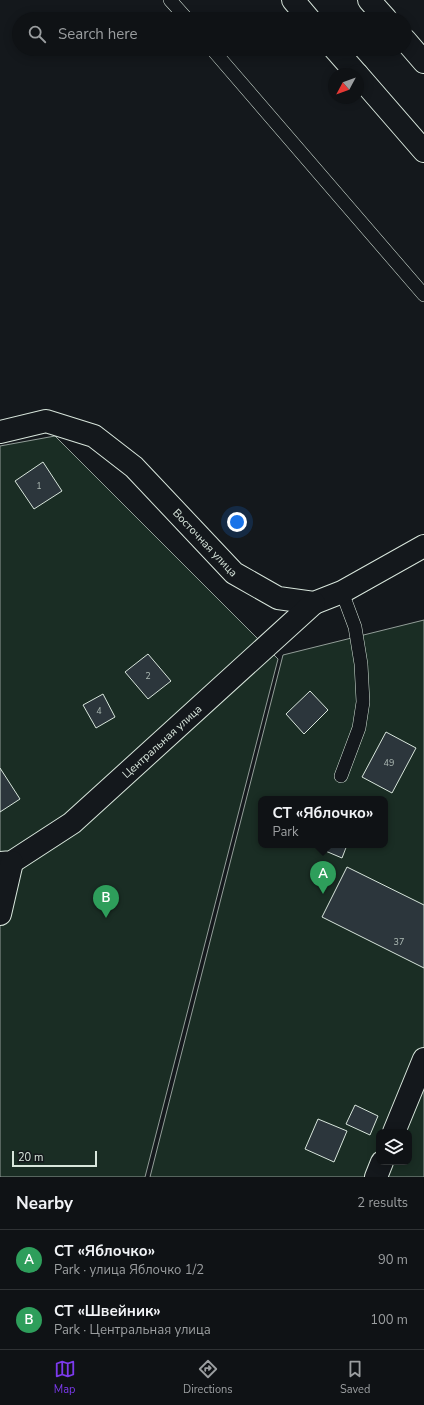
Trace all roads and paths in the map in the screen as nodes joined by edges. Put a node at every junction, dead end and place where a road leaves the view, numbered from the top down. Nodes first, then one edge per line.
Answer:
1 (170, 0) edge
2 (293, 0) edge
3 (369, 0) edge
4 (181, 12) edge
5 (303, 12) edge
6 (380, 12) edge
7 (412, 48) edge
8 (218, 56) edge
9 (341, 56) edge
10 (424, 62) edge
11 (351, 68) edge
12 (364, 83) edge
13 (424, 151) edge
14 (424, 295) edge
15 (0, 432) edge
16 (424, 546) edge
17 (342, 592) junction
18 (314, 603) junction
19 (341, 776) dead end
20 (6, 863) edge
21 (0, 914) edge
22 (424, 1059) edge
23 (395, 1129) edge
24 (381, 1165) edge
25 (376, 1177) edge

1 - 4 lane
2 - 5 street
3 - 6 street
7 - 10 street
8 - 14 lane
9 - 11 street
12 - 13 street
15 - 18 street, Восточная улица
16 - 17 street, Восточная улица
17 - 18 street, Восточная улица
17 - 19 lane
18 - 20 street, Центральная улица
20 - 21 street
22 - 23 street
24 - 25 street

